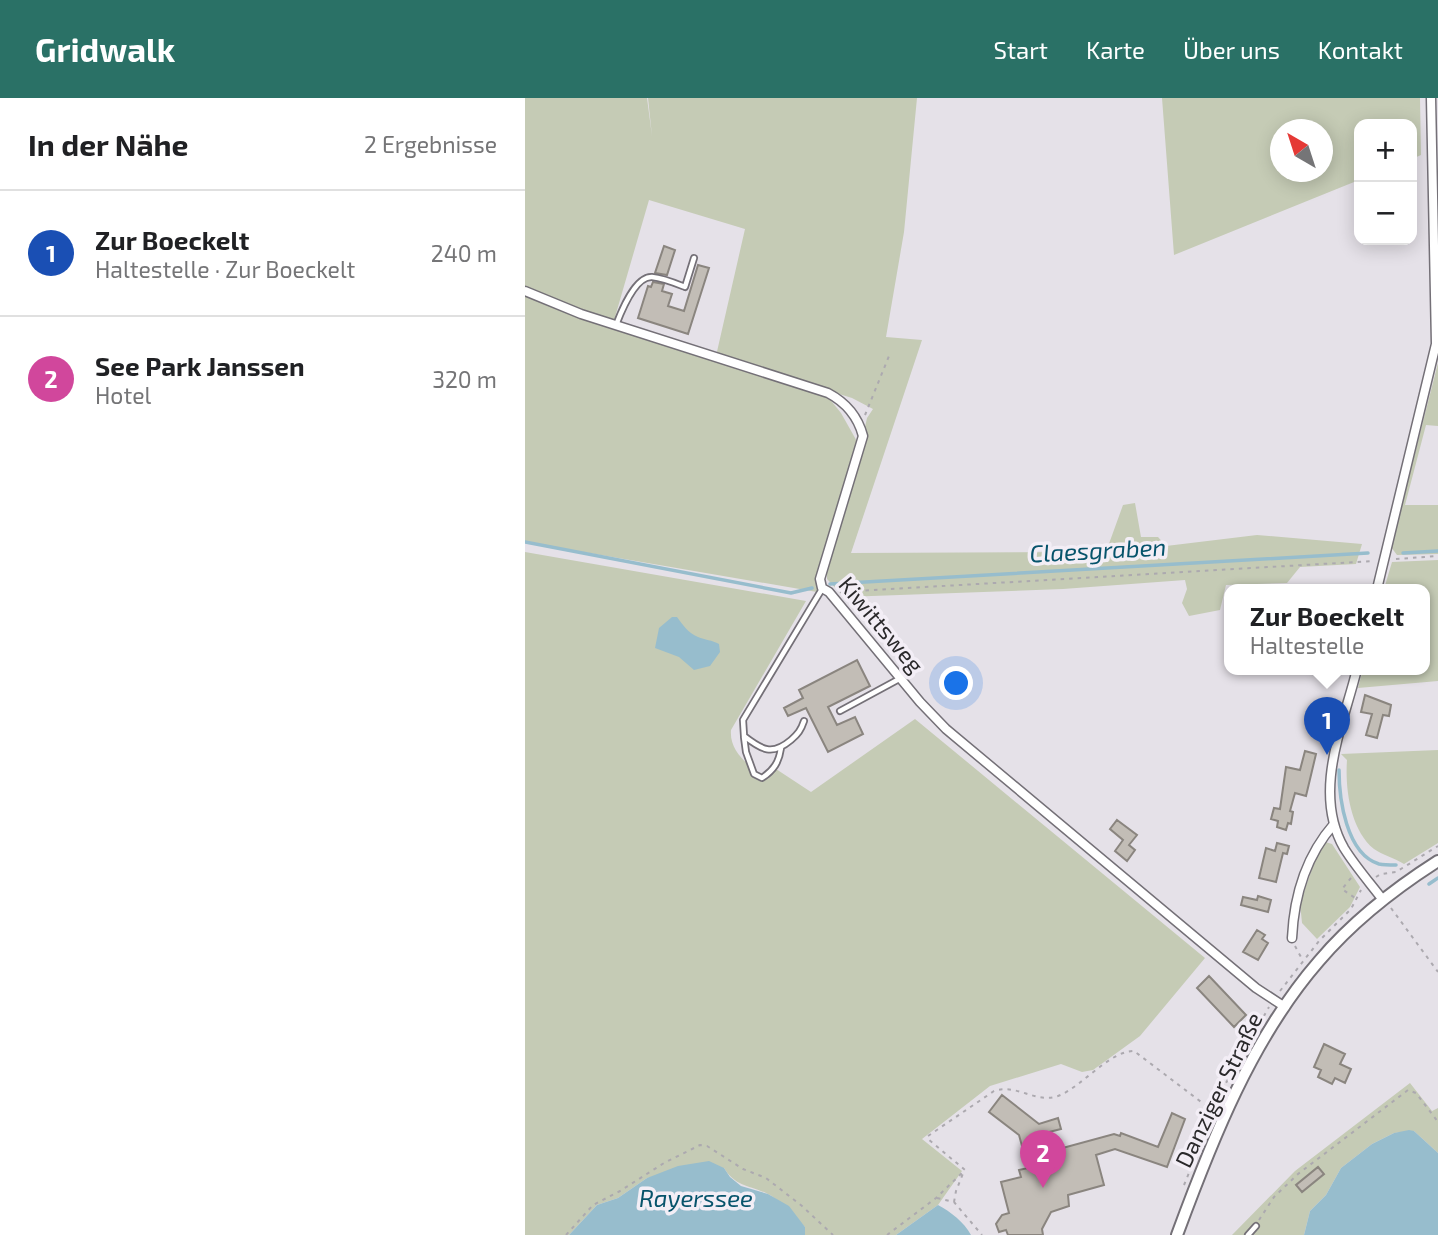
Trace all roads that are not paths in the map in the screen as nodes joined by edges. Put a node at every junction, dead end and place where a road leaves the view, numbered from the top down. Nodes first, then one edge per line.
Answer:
1 (1431, 98) edge
2 (694, 258) dead end
3 (525, 291) edge
4 (616, 326) junction
5 (1378, 584) edge
6 (825, 590) junction
7 (1355, 675) edge
8 (901, 678) junction
9 (840, 711) dead end
10 (804, 721) dead end
11 (744, 736) junction
12 (782, 748) junction
13 (1334, 824) junction
14 (1438, 861) edge
15 (1383, 900) junction
16 (1292, 938) road end
17 (1285, 1007) junction
18 (1256, 1226) road end
19 (1177, 1235) edge
20 (1248, 1235) edge

1 - 5 street
2 - 4 lane
3 - 4 street
4 - 6 street, Kiwittsweg
6 - 8 street, Kiwittsweg
6 - 11 lane
7 - 13 street
8 - 9 lane
8 - 17 street, Kiwittsweg
10 - 12 lane
11 - 12 lane
11 - 12 lane
13 - 15 street
13 - 16 street
14 - 15 street, Danziger Straße
15 - 17 street, Danziger Straße
17 - 19 street, Danziger Straße
18 - 20 lane

